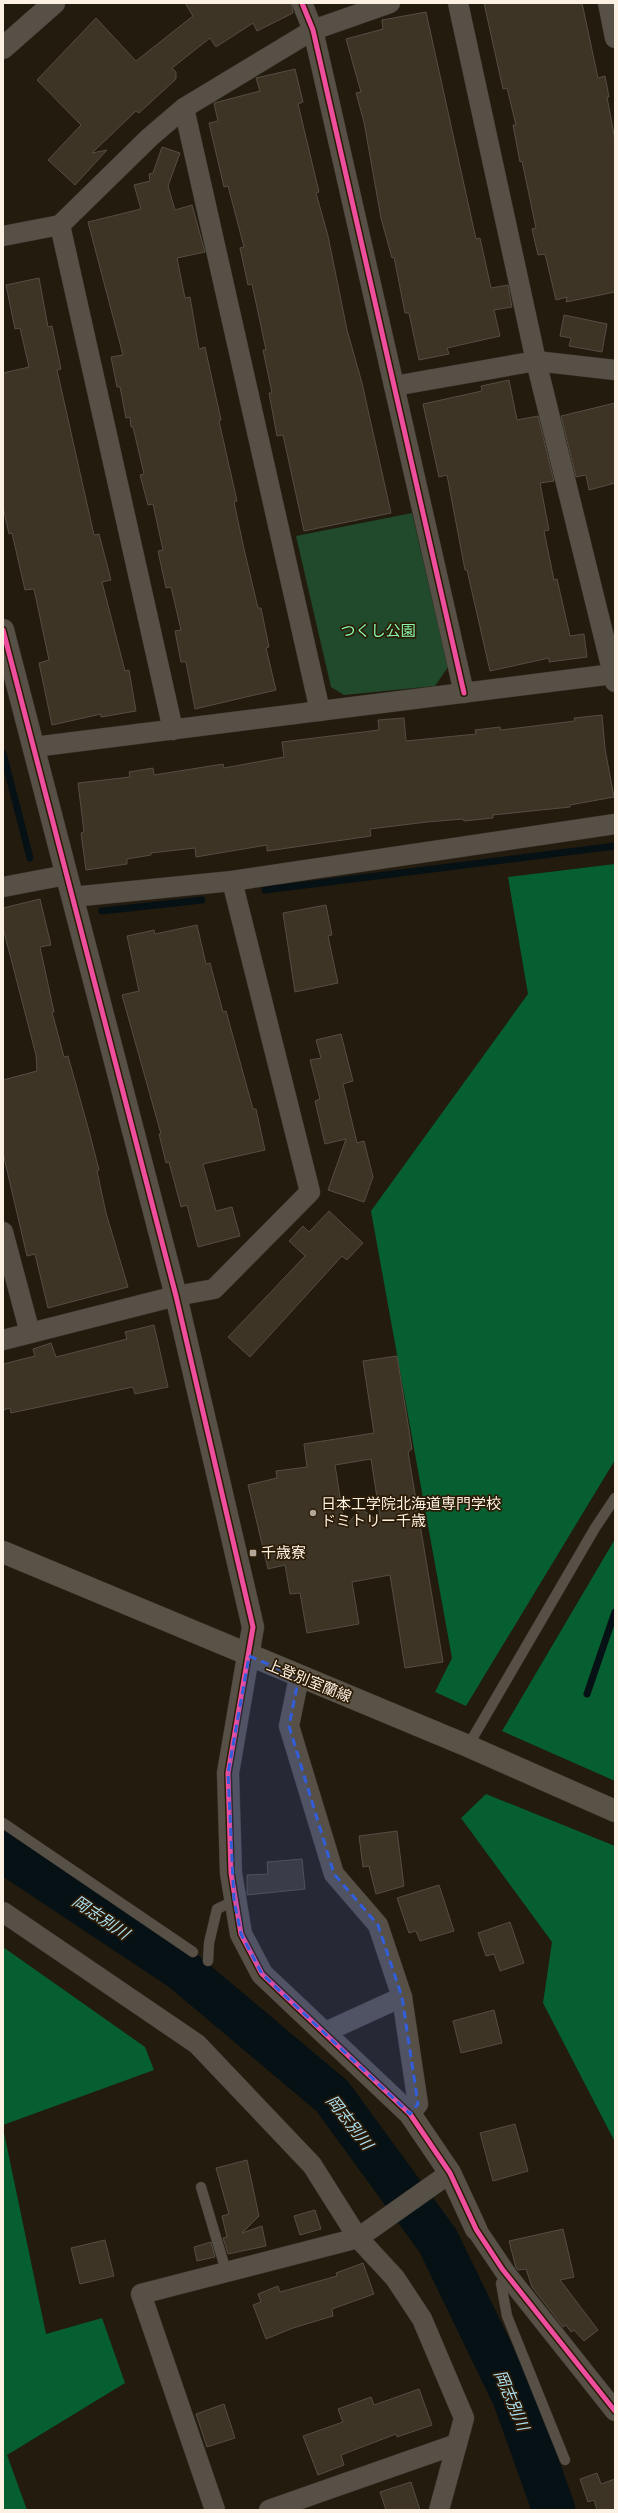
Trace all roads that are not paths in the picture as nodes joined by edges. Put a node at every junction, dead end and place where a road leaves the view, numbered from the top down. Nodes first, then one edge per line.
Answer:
1 (54, 3) edge
2 (302, 3) edge
3 (390, 3) edge
4 (458, 3) edge
5 (608, 3) edge
6 (313, 30) junction
7 (615, 38) edge
8 (3, 48) edge
9 (184, 108) junction
10 (60, 225) junction
11 (3, 236) edge
12 (536, 361) junction
13 (615, 370) edge
14 (394, 386) junction
15 (3, 630) edge
16 (614, 678) edge
17 (464, 693) junction
18 (320, 711) junction
19 (173, 730) junction
20 (34, 747) junction
21 (615, 824) edge
22 (66, 875) junction
23 (232, 881) junction
24 (3, 887) edge
25 (72, 898) junction
26 (3, 1232) edge
27 (176, 1296) junction
28 (30, 1333) junction
29 (3, 1340) edge
30 (615, 1498) edge
31 (3, 1552) edge
32 (248, 1656) junction
33 (299, 1677) junction
34 (468, 1746) junction
35 (615, 1811) edge
36 (3, 1823) edge
37 (234, 1901) junction
38 (3, 1912) edge
39 (193, 1952) dead end
40 (208, 1961) dead end
41 (402, 1997) junction
42 (323, 2033) junction
43 (410, 2114) junction
44 (450, 2173) junction
45 (201, 2187) dead end
46 (476, 2229) joint
47 (365, 2233) junction
48 (226, 2271) junction
49 (507, 2275) junction
50 (615, 2412) edge
51 (457, 2444) junction
52 (565, 2460) dead end
53 (215, 2510) edge
54 (269, 2510) edge
55 (439, 2510) edge

1 - 8 street
2 - 6 street
3 - 6 street
4 - 12 street
5 - 7 street
6 - 9 street
6 - 14 street
9 - 10 street
9 - 18 street
10 - 11 street
10 - 19 street
12 - 13 street
12 - 14 street
12 - 16 street
14 - 17 street
15 - 20 street
16 - 17 street
17 - 18 street
18 - 19 street
19 - 20 street
20 - 22 street
21 - 23 street
22 - 24 street
22 - 25 street
23 - 25 street
23 - 27 street
25 - 27 street
26 - 28 street
27 - 28 street
27 - 32 street
28 - 29 street
30 - 34 lane
31 - 32 main road, 上登別室蘭線
32 - 33 main road, 上登別室蘭線
32 - 37 street
33 - 34 main road, 上登別室蘭線
33 - 41 street
34 - 35 main road, 上登別室蘭線
36 - 39 lane
37 - 40 lane
37 - 42 street
38 - 47 street
41 - 42 street
41 - 43 street
42 - 43 street
43 - 44 street
44 - 46 street
44 - 47 street
45 - 48 lane
46 - 49 street
47 - 48 street
47 - 51 street
48 - 53 street
49 - 50 street
49 - 52 lane
51 - 54 street
51 - 55 street

